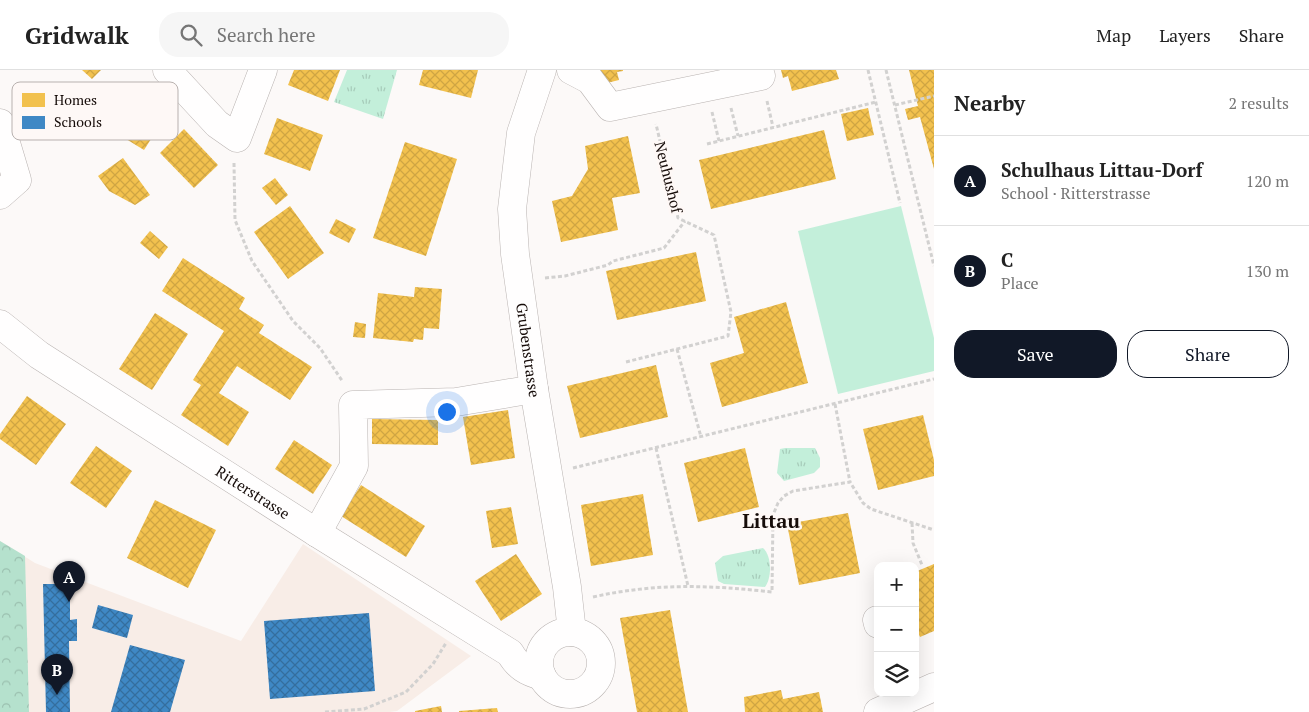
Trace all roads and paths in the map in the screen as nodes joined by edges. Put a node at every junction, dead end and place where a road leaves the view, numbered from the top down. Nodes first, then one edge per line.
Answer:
1 (167, 70) edge
2 (263, 70) edge
3 (542, 70) edge
4 (571, 70) edge
5 (868, 70) edge
6 (886, 70) edge
7 (761, 76) dead end
8 (934, 96) edge
9 (650, 99) junction
10 (876, 102) junction
11 (895, 105) junction
12 (0, 123) edge
13 (237, 138) junction
14 (707, 144) dead end
15 (0, 195) edge
16 (900, 203) dead end
17 (685, 221) junction
18 (934, 266) edge
19 (540, 279) dead end
20 (0, 324) edge
21 (677, 349) junction
22 (626, 362) dead end
23 (934, 379) edge
24 (534, 389) junction
25 (835, 404) junction
26 (353, 405) junction
27 (701, 437) junction
28 (656, 448) junction
29 (548, 474) junction
30 (850, 482) junction
31 (912, 523) junction
32 (934, 530) edge
33 (317, 534) junction
34 (922, 565) dead end
35 (688, 586) junction
36 (584, 599) dead end
37 (459, 622) junction
38 (572, 632) junction
39 (544, 646) junction
40 (510, 654) junction
41 (542, 676) junction
42 (934, 687) edge
43 (578, 703) edge
44 (888, 703) edge
45 (326, 712) edge

1 - 13 street
2 - 13 street
3 - 24 street, Grubenstrasse
4 - 9 street
5 - 10 path
6 - 11 path
7 - 9 street
8 - 11 path
9 - 17 path, Neuhushof
10 - 14 path
10 - 16 path
11 - 18 path
12 - 15 street
13 - 26 path
17 - 19 path
17 - 21 path, Neuhushof
20 - 33 street, Ritterstrasse
21 - 22 path, Neuhushof
21 - 27 path
23 - 25 path
24 - 26 street
24 - 29 street, Grubenstrasse
25 - 27 path
25 - 30 path
26 - 33 street
27 - 28 path
28 - 29 path
28 - 35 path
29 - 38 street, Grubenstrasse
30 - 31 path
30 - 35 path
31 - 32 path
31 - 34 path
33 - 37 street, Ritterstrasse
35 - 36 path
37 - 40 street, Ritterstrasse
37 - 45 path
38 - 39 street
38 - 43 street
39 - 40 street
39 - 41 street
40 - 41 street, Ritterstrasse
41 - 43 street
42 - 44 street

